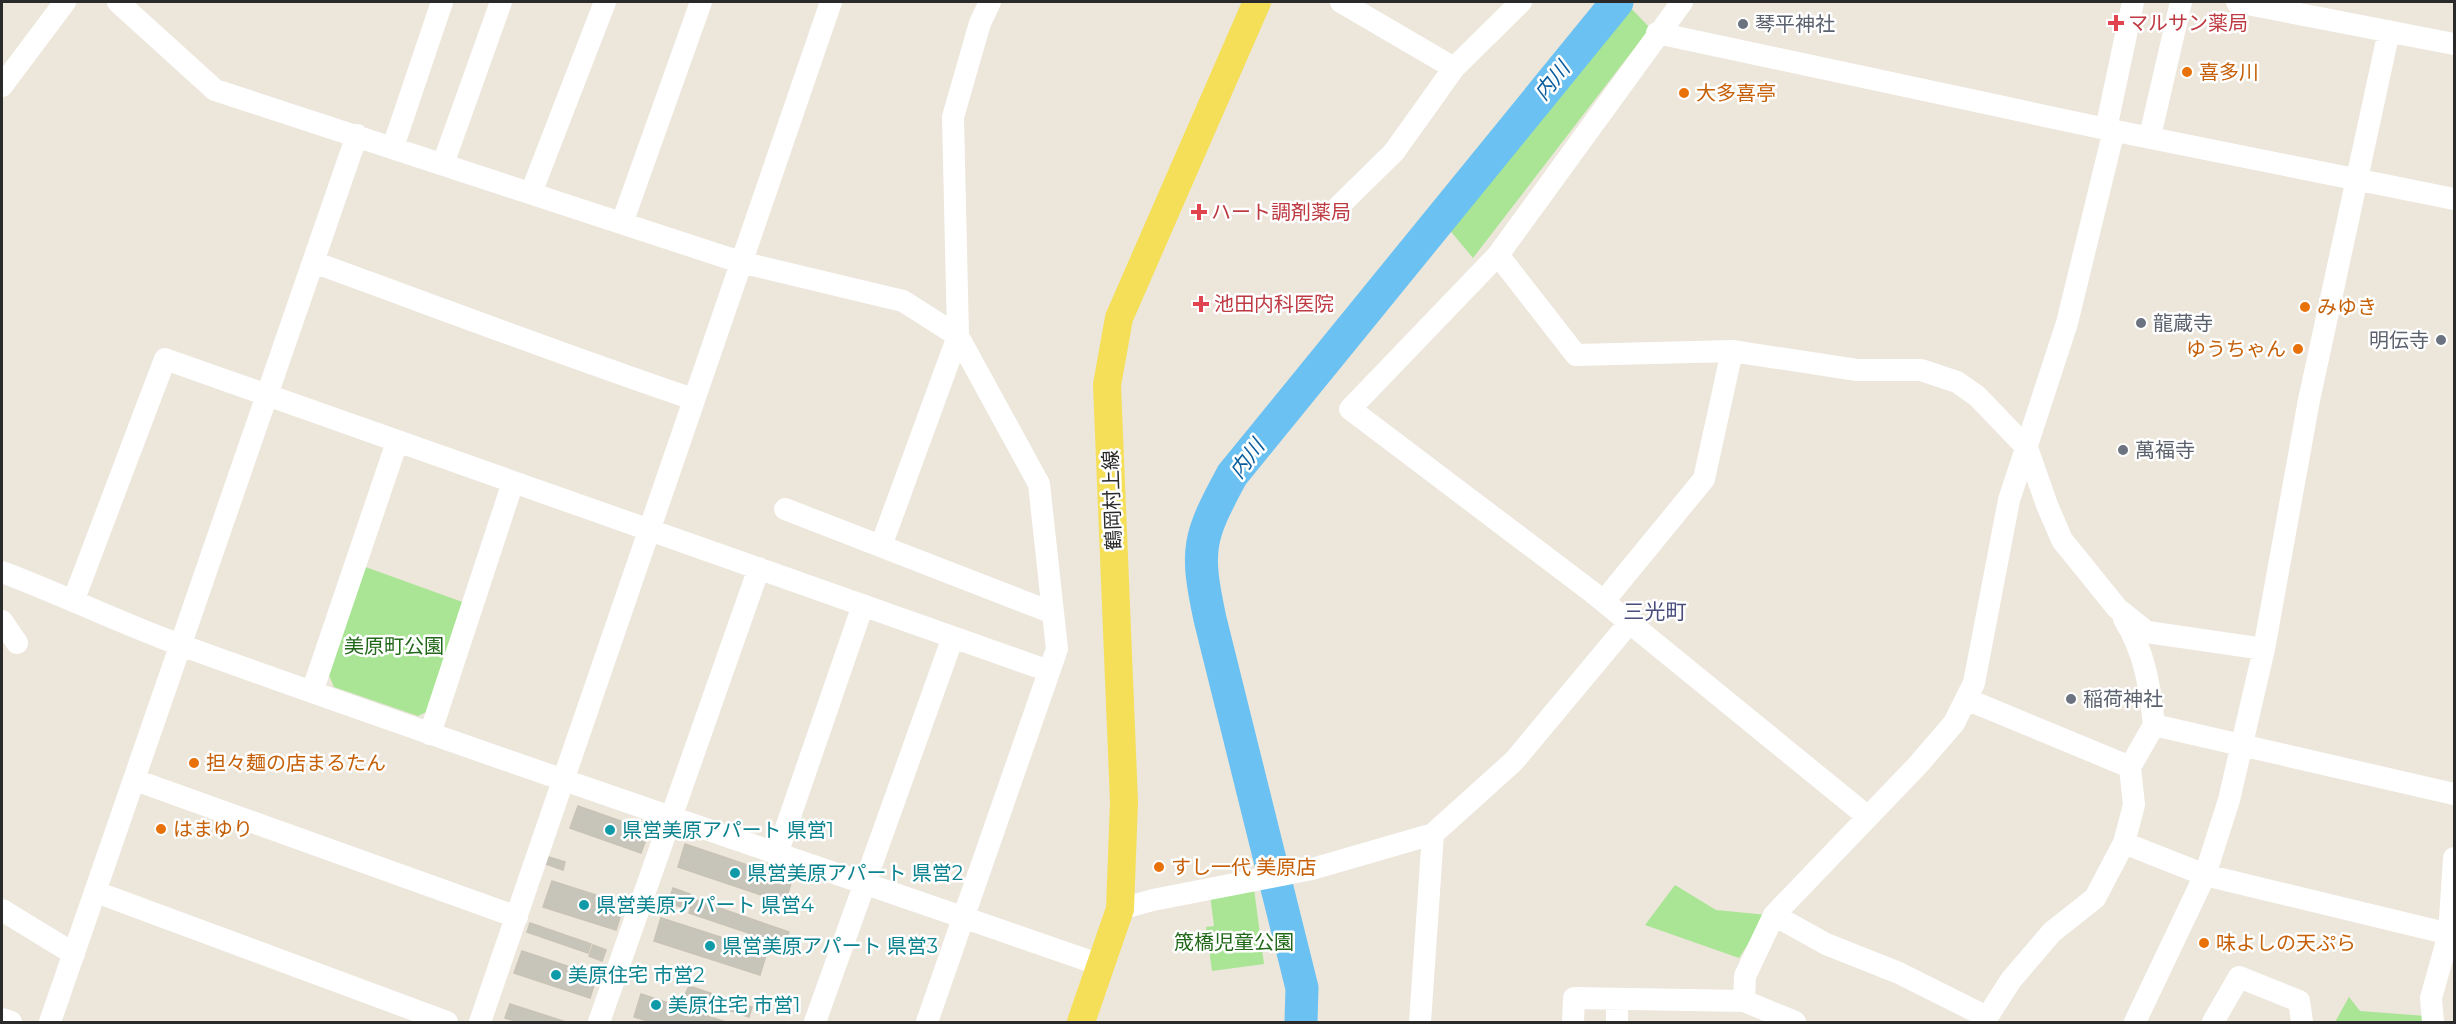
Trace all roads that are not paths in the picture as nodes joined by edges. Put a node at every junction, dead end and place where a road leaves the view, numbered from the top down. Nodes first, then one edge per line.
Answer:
1 (65, 2) edge
2 (118, 2) edge
3 (442, 2) edge
4 (501, 2) edge
5 (605, 2) edge
6 (701, 2) edge
7 (831, 2) edge
8 (990, 2) edge
9 (1257, 2) edge
10 (1341, 2) edge
11 (1521, 2) edge
12 (1682, 2) edge
13 (2133, 2) edge
14 (2181, 2) edge
15 (2237, 2) edge
16 (2389, 31) junction
17 (1657, 33) junction
18 (2454, 44) edge
19 (1454, 68) junction
20 (2, 86) edge
21 (2110, 130) junction
22 (357, 135) junction
23 (2150, 136) junction
24 (393, 147) junction
25 (443, 164) junction
26 (2356, 179) junction
27 (531, 193) junction
28 (2454, 199) edge
29 (1334, 211) dead end
30 (622, 223) junction
31 (1498, 255) junction
32 (313, 262) junction
33 (740, 262) junction
34 (958, 336) junction
35 (1732, 351) junction
36 (267, 397) junction
37 (693, 399) junction
38 (397, 442) junction
39 (2027, 448) junction
40 (513, 482) junction
41 (785, 509) dead end
42 (649, 530) junction
43 (881, 546) junction
44 (759, 568) junction
45 (2, 572) edge
46 (74, 599) junction
47 (1604, 601) junction
48 (863, 605) junction
49 (2117, 608) junction
50 (1053, 613) junction
51 (2, 621) edge
52 (1630, 622) junction
53 (952, 637) junction
54 (17, 643) dead end
55 (182, 646) junction
56 (2264, 649) junction
57 (1050, 671) junction
58 (312, 692) junction
59 (1966, 699) junction
60 (2154, 725) junction
61 (430, 734) junction
62 (2243, 744) junction
63 (2130, 767) junction
64 (135, 780) junction
65 (564, 782) junction
66 (2454, 790) edge
67 (1868, 817) junction
68 (671, 818) junction
69 (1433, 834) junction
70 (2124, 843) junction
71 (777, 854) junction
72 (2454, 858) edge
73 (2205, 875) junction
74 (865, 884) junction
75 (96, 892) junction
76 (1120, 909) junction
77 (2, 910) edge
78 (1774, 915) junction
79 (517, 917) junction
80 (963, 917) junction
81 (2452, 935) edge
82 (74, 954) junction
83 (1101, 965) junction
84 (1617, 999) junction
85 (1744, 1001) junction
86 (2, 1019) edge
87 (1986, 1020) edge
88 (57, 1021) edge
89 (11, 1023) edge
90 (447, 1023) edge
91 (480, 1023) edge
92 (599, 1023) edge
93 (815, 1023) edge
94 (927, 1023) edge
95 (1081, 1023) edge
96 (1420, 1023) edge
97 (1573, 1023) edge
98 (1617, 1023) edge
99 (1795, 1023) edge
100 (2135, 1023) edge
101 (2212, 1023) edge
102 (2302, 1023) edge
103 (2433, 1023) edge

1 - 20 street
2 - 22 street
3 - 24 street
4 - 25 street
5 - 27 street
6 - 30 street
7 - 33 street
8 - 34 street
9 - 76 main road, 鶴岡村上線
10 - 19 street
11 - 19 street
12 - 17 street
13 - 21 street
14 - 23 street
15 - 16 street
16 - 18 street
16 - 26 street
17 - 21 street
17 - 31 street
19 - 29 street
21 - 23 street
21 - 39 street
22 - 24 street
22 - 32 street
23 - 26 street
24 - 25 street
25 - 27 street
26 - 28 street
26 - 56 street
27 - 30 street
30 - 33 street
31 - 35 street
31 - 47 street
32 - 36 street
32 - 37 street
33 - 34 street
33 - 37 street
34 - 43 street
34 - 50 street
35 - 39 street
35 - 47 street
36 - 38 street
36 - 46 street
36 - 55 street
37 - 42 street
38 - 40 street
38 - 58 street
39 - 49 street
39 - 59 street
40 - 42 street
40 - 61 street
41 - 43 street
42 - 44 street
42 - 65 street
43 - 50 street
44 - 48 street
44 - 68 street
45 - 46 street
46 - 55 street
47 - 52 street
48 - 53 street
48 - 71 street
49 - 56 street
49 - 60 street
50 - 57 street
51 - 54 street
52 - 67 street
52 - 69 street
53 - 57 street
53 - 74 street
55 - 58 street
55 - 64 street
56 - 62 street
57 - 80 street
58 - 61 street
59 - 63 street
59 - 67 street
60 - 62 street
60 - 63 street
61 - 65 street
62 - 66 street
62 - 73 street
63 - 70 street
64 - 75 street
64 - 79 street
65 - 68 street
65 - 79 street
67 - 78 street
68 - 71 street
68 - 92 street
69 - 76 street
69 - 96 street
70 - 73 street
70 - 87 street
71 - 74 street
72 - 81 street
73 - 81 street
73 - 100 street
74 - 80 street
74 - 93 street
75 - 82 street
75 - 90 street
76 - 83 main road, 鶴岡村上線
77 - 82 street
78 - 85 street
78 - 87 street
79 - 91 street
80 - 83 street
80 - 94 street
81 - 103 street
82 - 88 street
83 - 95 main road, 鶴岡村上線
84 - 85 street
84 - 97 street
84 - 98 street
85 - 99 street
86 - 89 street
101 - 102 street

